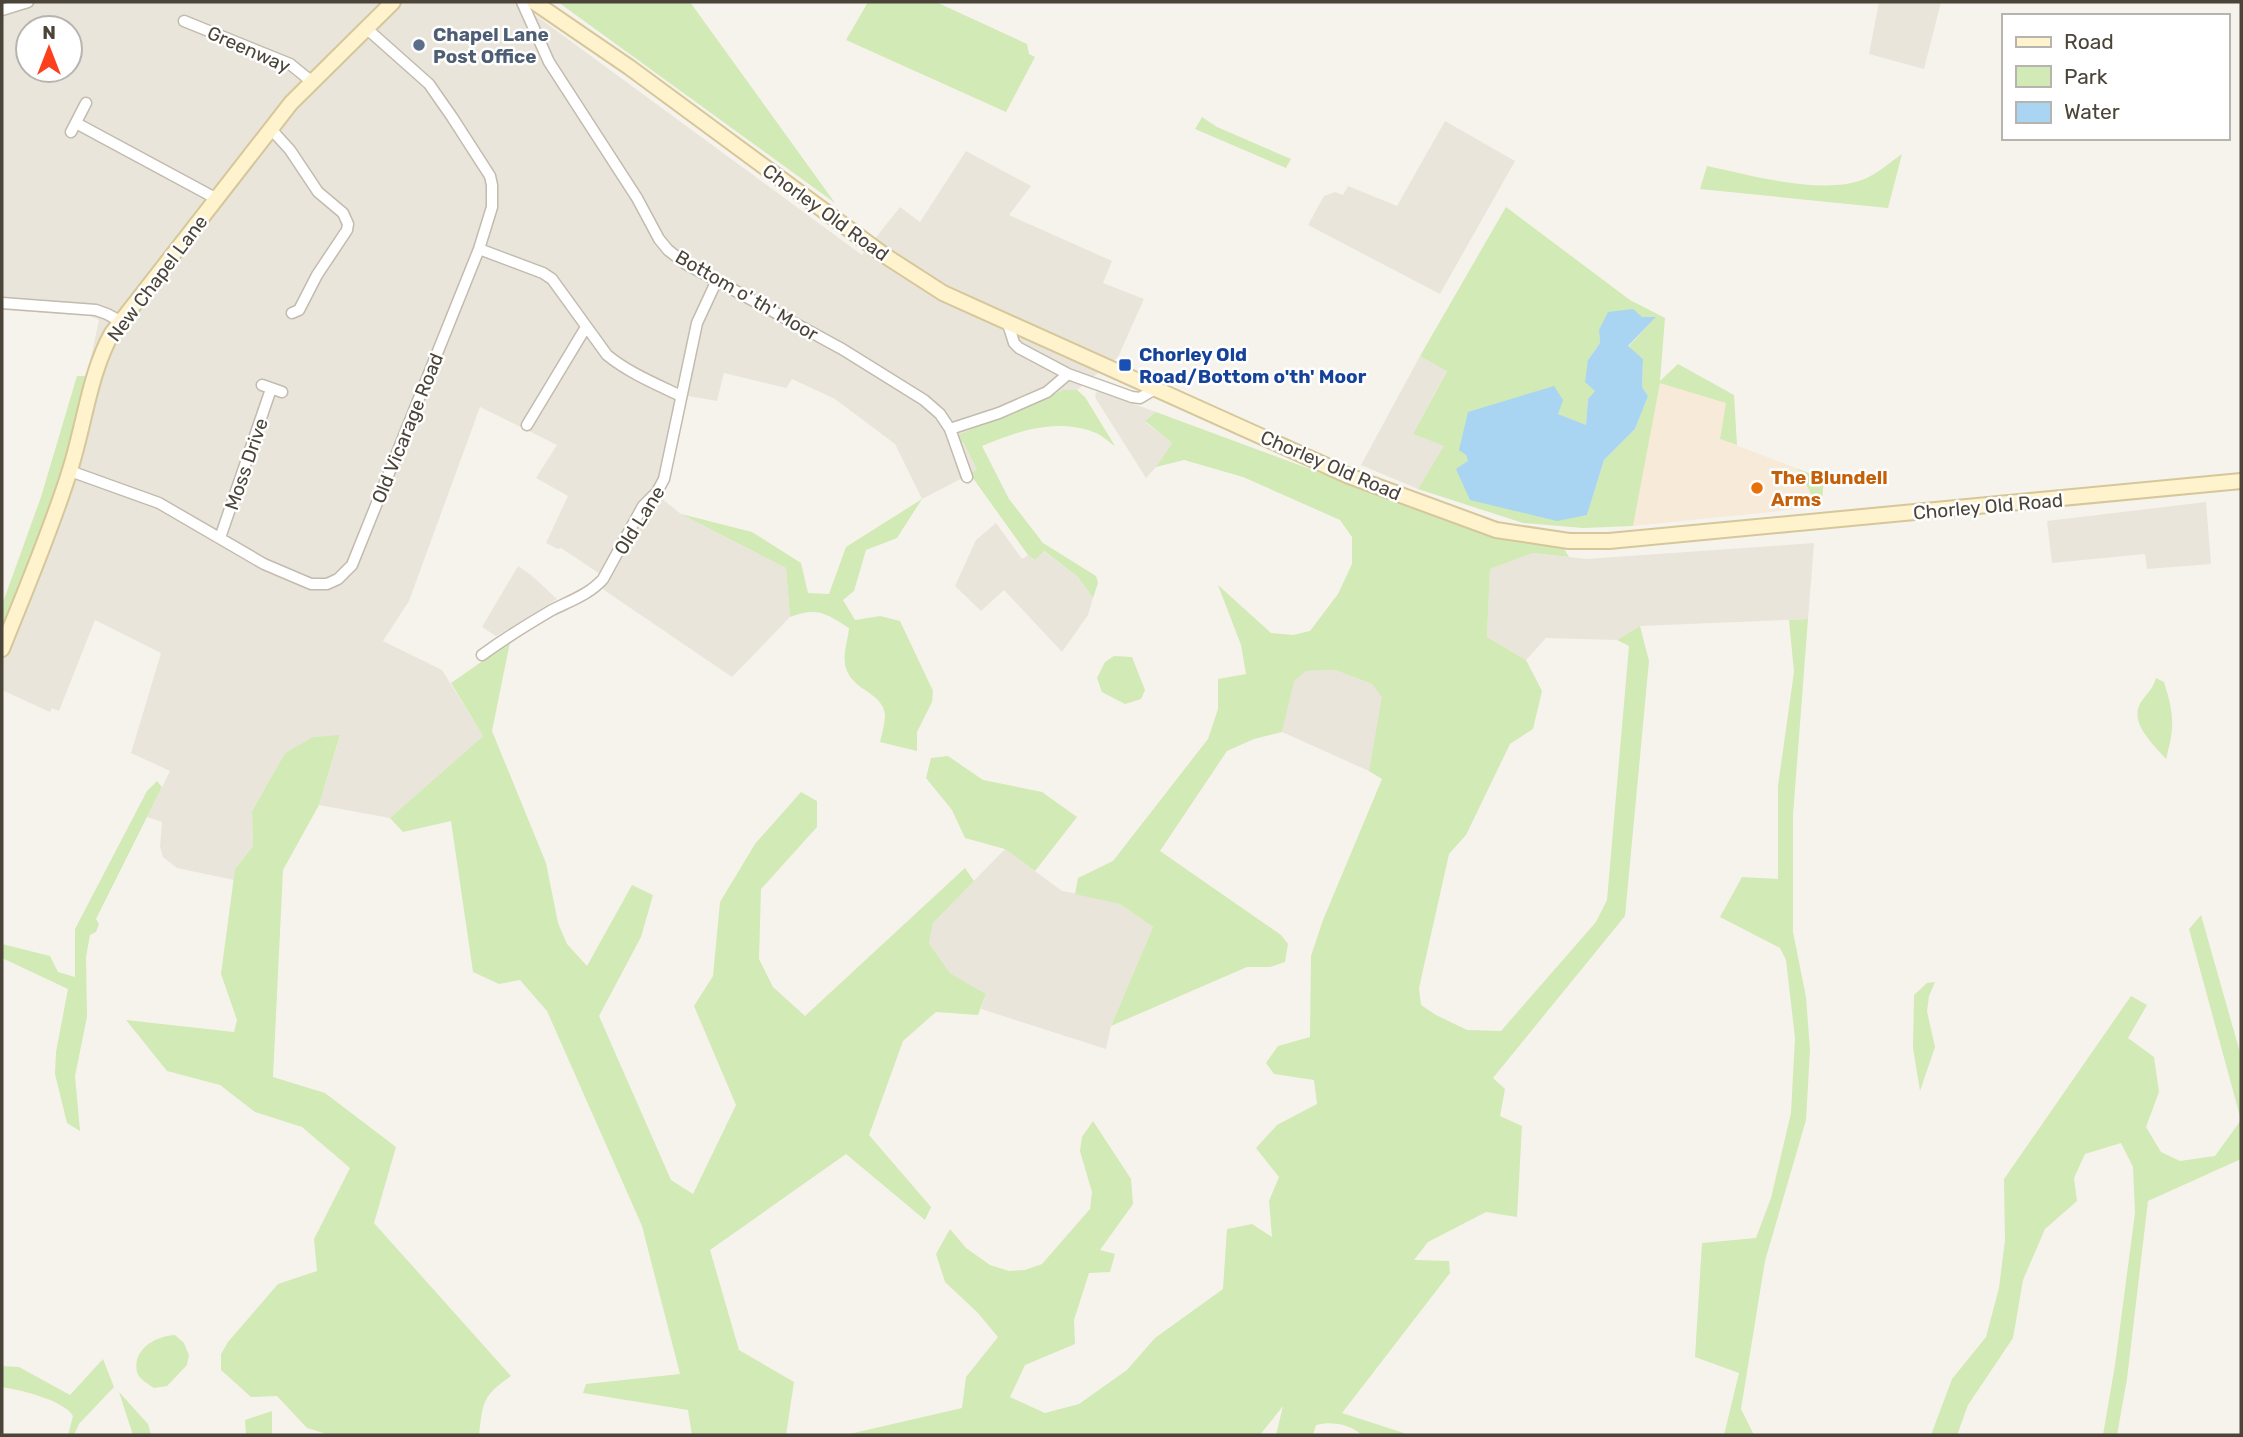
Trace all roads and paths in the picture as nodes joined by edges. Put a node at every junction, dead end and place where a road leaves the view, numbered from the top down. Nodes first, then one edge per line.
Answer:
1 (28, 2) edge
2 (393, 2) edge
3 (522, 2) edge
4 (534, 2) edge
5 (2, 10) edge
6 (184, 21) dead end
7 (366, 28) junction
8 (311, 81) junction
9 (86, 103) dead end
10 (270, 128) junction
11 (217, 199) junction
12 (479, 249) junction
13 (717, 280) junction
14 (2, 303) edge
15 (292, 313) dead end
16 (120, 321) junction
17 (1008, 324) junction
18 (586, 327) junction
19 (1068, 374) junction
20 (272, 389) dead end
21 (1155, 389) junction
22 (681, 396) junction
23 (527, 425) dead end
24 (950, 429) junction
25 (70, 471) junction
26 (967, 477) dead end
27 (2241, 481) edge
28 (220, 538) junction
29 (2, 649) edge
30 (482, 655) dead end

1 - 5 street
2 - 7 main road, New Chapel Lane
3 - 13 street, Bottom o' th' Moor
4 - 17 main road, Chorley Old Road
6 - 8 street, Greenway
7 - 8 main road, New Chapel Lane
7 - 12 street, Old Vicarage Road
8 - 10 main road, New Chapel Lane
9 - 11 street
10 - 11 main road, New Chapel Lane
10 - 15 street
11 - 16 main road, New Chapel Lane
12 - 18 street
12 - 28 street, Old Vicarage Road
13 - 22 street, Old Lane
13 - 24 street, Bottom o' th' Moor
14 - 16 street
16 - 25 main road, New Chapel Lane
17 - 19 street
17 - 21 main road, Chorley Old Road
18 - 22 street
18 - 23 street
19 - 21 street
19 - 24 street
20 - 28 street, Moss Drive
21 - 27 main road, Chorley Old Road
22 - 30 street, Old Lane
24 - 26 street, Bottom o' th' Moor
25 - 28 street, Old Vicarage Road
25 - 29 main road, New Chapel Lane

